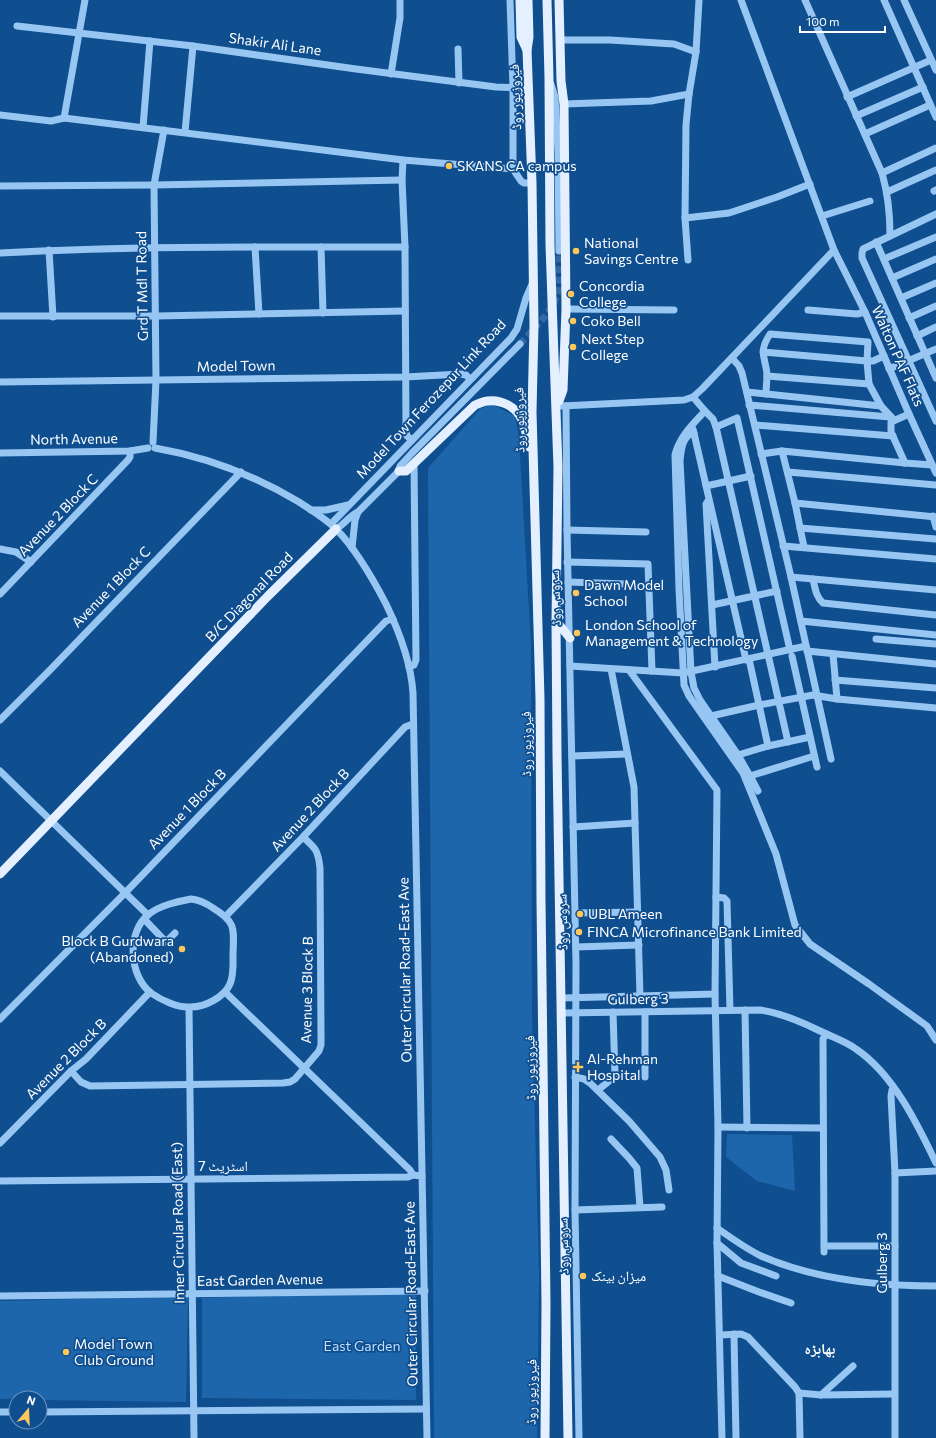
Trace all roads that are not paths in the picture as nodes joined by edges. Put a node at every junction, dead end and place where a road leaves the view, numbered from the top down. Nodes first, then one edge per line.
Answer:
1 (85, 0) edge
2 (400, 0) edge
3 (510, 0) edge
4 (520, 0) edge
5 (528, 0) edge
6 (547, 0) edge
7 (559, 0) edge
8 (699, 0) edge
9 (741, 0) edge
10 (805, 0) edge
11 (884, 0) edge
12 (904, 0) edge
13 (17, 26) dead end
14 (79, 34) junction
15 (560, 40) junction
16 (150, 41) junction
17 (193, 46) junction
18 (458, 49) dead end
19 (527, 50) junction
20 (696, 52) junction
21 (931, 60) junction
22 (914, 67) junction
23 (936, 70) edge
24 (391, 74) junction
25 (549, 78) junction
26 (561, 81) junction
27 (459, 82) junction
28 (923, 87) junction
29 (513, 88) junction
30 (528, 88) junction
31 (689, 94) junction
32 (847, 97) junction
33 (564, 104) junction
34 (930, 104) junction
35 (0, 115) edge
36 (856, 116) junction
37 (936, 117) edge
38 (64, 118) junction
39 (143, 127) junction
40 (164, 130) junction
41 (185, 132) junction
42 (865, 134) junction
43 (936, 148) edge
44 (558, 152) junction
45 (403, 160) junction
46 (513, 169) junction
47 (936, 170) edge
48 (882, 173) junction
49 (402, 180) junction
50 (532, 183) junction
51 (810, 184) junction
52 (154, 185) junction
53 (0, 186) edge
54 (887, 192) junction
55 (870, 201) dead end
56 (936, 214) edge
57 (822, 216) junction
58 (685, 218) junction
59 (890, 235) junction
60 (936, 237) edge
61 (876, 242) junction
62 (255, 247) junction
63 (321, 247) junction
64 (404, 247) junction
65 (154, 249) junction
66 (49, 250) junction
67 (834, 250) junction
68 (559, 251) tunnel mouth
69 (0, 253) edge
70 (884, 259) junction
71 (936, 259) edge
72 (688, 260) dead end
73 (892, 278) junction
74 (533, 281) junction
75 (936, 283) edge
76 (901, 298) junction
77 (936, 306) edge
78 (566, 309) junction
79 (674, 310) dead end
80 (808, 310) dead end
81 (405, 311) junction
82 (323, 312) junction
83 (865, 312) junction
84 (259, 314) junction
85 (0, 316) edge
86 (156, 316) junction
87 (53, 317) junction
88 (909, 318) junction
89 (936, 327) edge
90 (917, 336) junction
91 (520, 344) tunnel mouth
92 (936, 349) edge
93 (762, 352) junction
94 (925, 354) junction
95 (884, 356) junction
96 (732, 358) junction
97 (908, 360) junction
98 (867, 361) junction
99 (889, 369) junction
100 (935, 373) edge
101 (767, 376) junction
102 (405, 377) junction
103 (470, 379) junction
104 (156, 380) junction
105 (0, 382) edge
106 (869, 384) junction
107 (747, 392) junction
108 (766, 394) junction
109 (693, 397) junction
110 (749, 405) junction
111 (561, 406) junction
112 (881, 406) junction
113 (705, 411) junction
114 (909, 414) junction
115 (892, 419) junction
116 (936, 421) edge
117 (691, 425) junction
118 (755, 425) junction
119 (716, 427) junction
120 (694, 433) junction
121 (893, 436) junction
122 (412, 440) junction
123 (152, 446) junction
124 (782, 450) junction
125 (130, 451) junction
126 (0, 453) edge
127 (761, 454) junction
128 (905, 463) junction
129 (414, 464) junction
130 (932, 465) junction
131 (399, 471) junction
132 (240, 472) junction
133 (534, 472) junction
134 (788, 472) junction
135 (936, 473) edge
136 (751, 476) junction
137 (729, 481) junction
138 (936, 485) edge
139 (706, 486) junction
140 (710, 501) junction
141 (795, 502) junction
142 (348, 505) junction
143 (311, 510) junction
144 (358, 512) junction
145 (934, 517) edge
146 (333, 527) junction
147 (936, 527) edge
148 (800, 528) junction
149 (567, 530) junction
150 (646, 532) dead end
151 (936, 540) edge
152 (783, 546) junction
153 (804, 547) junction
154 (352, 548) junction
155 (0, 549) edge
156 (936, 559) edge
157 (31, 562) junction
158 (568, 562) junction
159 (791, 577) junction
160 (813, 579) junction
161 (568, 582) junction
162 (626, 584) dead end
163 (936, 590) edge
164 (777, 591) junction
165 (0, 594) edge
166 (755, 595) junction
167 (732, 601) junction
168 (712, 605) junction
169 (936, 615) edge
170 (393, 619) junction
171 (556, 621) junction
172 (801, 621) junction
173 (936, 635) edge
174 (570, 638) junction
175 (876, 639) dead end
176 (936, 644) edge
177 (807, 649) junction
178 (791, 653) junction
179 (769, 654) junction
180 (833, 654) junction
181 (747, 659) junction
182 (936, 664) edge
183 (570, 666) junction
184 (409, 667) junction
185 (715, 667) junction
186 (611, 669) junction
187 (629, 670) junction
188 (652, 671) junction
189 (691, 672) junction
190 (683, 673) junction
191 (835, 680) junction
192 (936, 688) edge
193 (800, 696) junction
194 (818, 697) junction
195 (837, 699) junction
196 (780, 701) junction
197 (759, 705) junction
198 (936, 708) edge
199 (711, 716) junction
200 (0, 720) edge
201 (413, 725) junction
202 (810, 737) junction
203 (788, 742) junction
204 (768, 746) junction
205 (628, 754) junction
206 (738, 755) junction
207 (572, 756) junction
208 (814, 756) junction
209 (831, 759) dead end
210 (817, 767) dead end
211 (0, 771) edge
212 (750, 776) junction
213 (758, 791) dead end
214 (50, 819) junction
215 (635, 824) junction
216 (573, 827) junction
217 (303, 837) junction
218 (0, 865) edge
219 (0, 874) edge
220 (125, 893) junction
221 (716, 897) junction
222 (638, 912) junction
223 (575, 913) junction
224 (226, 916) junction
225 (146, 917) junction
226 (174, 933) dead end
227 (639, 945) junction
228 (576, 947) junction
229 (150, 992) junction
230 (225, 992) junction
231 (715, 994) junction
232 (640, 996) junction
233 (562, 998) junction
234 (575, 998) junction
235 (189, 1008) junction
236 (730, 1010) junction
237 (745, 1010) junction
238 (715, 1011) junction
239 (613, 1012) junction
240 (645, 1012) junction
241 (562, 1013) junction
242 (575, 1013) junction
243 (0, 1019) edge
244 (826, 1034) junction
245 (936, 1040) edge
246 (304, 1069) junction
247 (71, 1072) junction
248 (575, 1077) junction
249 (645, 1077) dead end
250 (190, 1083) junction
251 (894, 1089) junction
252 (598, 1090) junction
253 (718, 1127) junction
254 (747, 1128) junction
255 (823, 1128) junction
256 (611, 1139) dead end
257 (0, 1143) edge
258 (936, 1163) edge
259 (936, 1171) edge
260 (895, 1173) junction
261 (413, 1175) junction
262 (422, 1176) junction
263 (190, 1179) junction
264 (0, 1181) edge
265 (669, 1190) dead end
266 (640, 1207) junction
267 (662, 1207) dead end
268 (575, 1210) junction
269 (717, 1228) junction
270 (717, 1243) junction
271 (895, 1246) junction
272 (718, 1276) junction
273 (776, 1276) dead end
274 (895, 1286) junction
275 (936, 1286) edge
276 (425, 1291) junction
277 (192, 1294) junction
278 (0, 1296) edge
279 (791, 1303) dead end
280 (734, 1334) junction
281 (720, 1335) junction
282 (853, 1366) dead end
283 (799, 1393) junction
284 (821, 1394) junction
285 (894, 1394) junction
286 (426, 1409) junction
287 (48, 1412) edge
288 (194, 1412) junction
289 (194, 1438) edge
290 (426, 1438) edge
291 (544, 1438) edge
292 (568, 1438) edge
293 (579, 1438) edge
294 (722, 1438) edge
295 (736, 1438) edge
296 (800, 1438) edge
297 (895, 1438) edge

1 - 14 street
2 - 24 street
3 - 29 street
4 - 19 main road, فیروزپور روڈ
5 - 19 main road, فیروزپور روڈ
6 - 25 main road
7 - 15 main road
8 - 20 street
9 - 51 street, Walton PAF Flats
10 - 32 street
11 - 22 street
12 - 21 street
13 - 14 street, Shakir Ali Lane
14 - 16 street, Shakir Ali Lane
14 - 38 street
15 - 20 street
15 - 26 main road
16 - 17 street, Shakir Ali Lane
16 - 39 street
17 - 24 street, Shakir Ali Lane
17 - 41 street
18 - 27 street
19 - 30 main road, فیروزپور روڈ
20 - 31 street
21 - 22 street
21 - 23 street
22 - 28 street
22 - 32 street
24 - 27 street, Shakir Ali Lane
25 - 44 street
25 - 111 main road
26 - 33 main road
26 - 44 street
27 - 29 street, Shakir Ali Lane
28 - 34 street
28 - 36 street
29 - 30 street, Shakir Ali Lane
29 - 46 street
30 - 50 main road, فیروزپور روڈ
31 - 33 street
31 - 58 street
32 - 36 street
33 - 78 main road
34 - 37 street
34 - 42 street
35 - 38 street
36 - 42 street
38 - 39 street
39 - 40 street
40 - 41 street
40 - 52 street, Grd T Mdl T Road
41 - 45 street
42 - 48 street
43 - 48 street
44 - 68 street
45 - 46 street
45 - 49 street
46 - 50 street
47 - 54 street
48 - 54 street
49 - 52 street
49 - 64 street
50 - 74 main road, فیروزپور روڈ
51 - 57 street, Walton PAF Flats
51 - 58 street
52 - 53 street
52 - 65 street, Grd T Mdl T Road
54 - 59 street
55 - 57 street
56 - 59 street
57 - 67 street, Walton PAF Flats
58 - 72 street
59 - 61 street
60 - 70 street
61 - 70 street
61 - 97 street
62 - 63 street
62 - 65 street
62 - 84 street
63 - 64 street
63 - 82 street
64 - 81 street
65 - 66 street
65 - 86 street, Grd T Mdl T Road
66 - 69 street
66 - 87 street
67 - 83 street, Walton PAF Flats
67 - 96 street
70 - 73 street
71 - 73 street
73 - 76 street
74 - 103 street, Model Town Ferozepur Link Road
74 - 133 main road, فیروزپور روڈ
75 - 76 street
76 - 88 street
77 - 88 street
78 - 79 street
78 - 111 main road
80 - 83 street
81 - 82 street
81 - 102 street
82 - 84 street
83 - 95 street, Walton PAF Flats
84 - 86 street
85 - 87 street
86 - 87 street
86 - 104 street, Grd T Mdl T Road
88 - 90 street
89 - 90 street
90 - 94 street
91 - 131 street, B/C Diagonal Road
92 - 94 street
93 - 98 street
93 - 98 street
93 - 101 street
94 - 97 street
94 - 100 street
95 - 98 street
95 - 99 street, Walton PAF Flats
96 - 107 street
96 - 109 street
97 - 99 street
97 - 116 street
98 - 106 street
99 - 114 street, Walton PAF Flats
101 - 106 street
101 - 108 street
102 - 103 street, Model Town
102 - 104 street, Model Town
102 - 122 street
103 - 122 street, Model Town Ferozepur Link Road
104 - 105 street, Model Town
104 - 123 street, Grd T Mdl T Road
106 - 112 street
107 - 108 street
107 - 110 street
108 - 112 street
109 - 111 street
109 - 113 street
110 - 115 street
110 - 118 street
111 - 149 street, سروس روڈ
111 - 171 main road
112 - 115 street
113 - 117 street
113 - 119 street
114 - 115 street
114 - 130 street, Walton PAF Flats
115 - 121 street
117 - 120 street
117 - 190 street
118 - 121 street
118 - 127 street
119 - 136 street
119 - 137 street
120 - 139 street
120 - 189 street
121 - 128 street
122 - 142 street, Model Town Ferozepur Link Road
123 - 125 street, North Avenue
123 - 132 street, Outer Circular Road-East Ave
124 - 127 street
124 - 128 street
124 - 134 street
125 - 126 street, North Avenue
125 - 157 street, Avenue 2 Block C
127 - 152 street
128 - 130 street
129 - 131 main road
129 - 133 main road
129 - 184 street
130 - 135 street, Walton PAF Flats
131 - 144 street, B/C Diagonal Road
132 - 143 street, Outer Circular Road-East Ave
132 - 200 street, Avenue 1 Block C
133 - 291 main road, فیروزپور روڈ
134 - 138 street
134 - 141 street
136 - 137 street
136 - 164 street
137 - 139 street
137 - 166 street
139 - 140 street
140 - 167 street
140 - 168 street
141 - 145 street
141 - 148 street
142 - 143 street
142 - 146 street, Model Town Ferozepur Link Road
143 - 146 street, Outer Circular Road-East Ave
144 - 146 street, B/C Diagonal Road
144 - 154 street
145 - 147 street
146 - 154 street, Outer Circular Road-East Ave
146 - 214 main road, B/C Diagonal Road
148 - 151 street
148 - 153 street
149 - 150 street
149 - 158 street, سروس روڈ
152 - 153 street
152 - 159 street
153 - 156 street
154 - 170 street, Outer Circular Road-East Ave
155 - 157 street
157 - 165 street, Avenue 2 Block C
158 - 161 street, سروس روڈ
158 - 188 street
159 - 160 street
159 - 172 street
160 - 163 street
160 - 169 street
161 - 162 street
161 - 174 street, سروس روڈ
164 - 166 street
164 - 178 street
166 - 167 street
166 - 179 street
167 - 168 street
167 - 181 street
168 - 185 street
170 - 184 street, Outer Circular Road-East Ave
170 - 220 street, Avenue 1 Block B
171 - 174 main road
171 - 233 main road
172 - 173 street
172 - 177 street
174 - 183 street, سروس روڈ
175 - 176 street
177 - 178 street
177 - 180 street
177 - 194 street
178 - 179 street
178 - 193 street
179 - 181 street
179 - 196 street
180 - 182 street
180 - 191 street
181 - 185 street
181 - 197 street
183 - 186 street
183 - 207 street, سروس روڈ
184 - 201 street, Outer Circular Road-East Ave
185 - 189 street
186 - 187 street
186 - 205 street
187 - 188 street
187 - 221 street
188 - 190 street
189 - 190 street
189 - 199 street
190 - 245 street
191 - 192 street
191 - 195 street
193 - 194 street
193 - 196 street
193 - 202 street
194 - 195 street
194 - 209 street
195 - 198 street
196 - 197 street
196 - 203 street
197 - 199 street
197 - 204 street
199 - 206 street
201 - 217 street, Avenue 2 Block B
201 - 262 street, Outer Circular Road-East Ave
202 - 203 street
202 - 208 street
203 - 204 street
204 - 206 street
205 - 207 street
205 - 215 street
206 - 212 street
207 - 216 street, سروس روڈ
208 - 210 street
208 - 212 street
211 - 214 street
212 - 213 street
214 - 218 main road, B/C Diagonal Road
214 - 219 main road, B/C Diagonal Road
214 - 220 street
215 - 216 street
215 - 222 street
216 - 223 street, سروس روڈ
217 - 224 street, Avenue 2 Block B
217 - 246 street, Avenue 3 Block B
220 - 225 street
220 - 243 street, Avenue 1 Block B
221 - 231 street
221 - 236 street
222 - 223 street
222 - 227 street
223 - 228 street, سروس روڈ
224 - 225 street
224 - 230 street
225 - 226 street
225 - 229 street
227 - 228 street
227 - 232 street
228 - 234 street, سروس روڈ
229 - 235 street
229 - 247 street, Avenue 2 Block B
230 - 235 street
230 - 246 street
231 - 232 street
231 - 238 street
232 - 234 street
233 - 234 street
233 - 241 main road
234 - 242 street, سروس روڈ
235 - 250 street, Inner Circular Road (East)
236 - 237 street, Gulberg 3
236 - 238 street, Gulberg 3
237 - 244 street, Gulberg 3
237 - 254 street
238 - 240 street, Gulberg 3
238 - 253 street
239 - 240 street, Gulberg 3
239 - 242 street, Gulberg 3
239 - 252 street
240 - 249 street
241 - 242 street, Gulberg 3
241 - 292 main road
242 - 248 street, سروس روڈ
244 - 251 street, Gulberg 3
244 - 255 street
246 - 250 street, Avenue 3 Block B
246 - 261 street
247 - 250 street, Avenue 3 Block B
247 - 257 street, Avenue 2 Block B
248 - 252 street
248 - 268 street, سروس روڈ
250 - 263 street, Inner Circular Road (East)
251 - 258 street, Gulberg 3
251 - 260 street, Gulberg 3
252 - 265 street
253 - 254 street
253 - 269 street
254 - 255 street
255 - 271 street
256 - 266 street
259 - 260 street
260 - 271 street, Gulberg 3
261 - 262 street, اسٹریٹ 7
261 - 263 street, اسٹریٹ 7
262 - 276 street, Outer Circular Road-East Ave
263 - 264 street, اسٹریٹ 7
263 - 277 street, Inner Circular Road (East)
266 - 267 street
266 - 268 street
268 - 293 street, سروس روڈ
269 - 270 street
269 - 274 street
270 - 272 street
270 - 273 street
271 - 274 street, Gulberg 3
272 - 279 street
272 - 281 street
274 - 275 street
274 - 285 street, Gulberg 3
276 - 277 street, East Garden Avenue
276 - 286 street, Outer Circular Road-East Ave
277 - 278 street, East Garden Avenue
277 - 288 street, Inner Circular Road (East)
280 - 281 street
280 - 283 street
280 - 295 street
281 - 294 street
282 - 284 street
283 - 284 street
283 - 296 street
284 - 285 street
285 - 297 street, Gulberg 3
286 - 288 street
286 - 290 street, Outer Circular Road-East Ave
287 - 288 street
288 - 289 street, Inner Circular Road (East)

